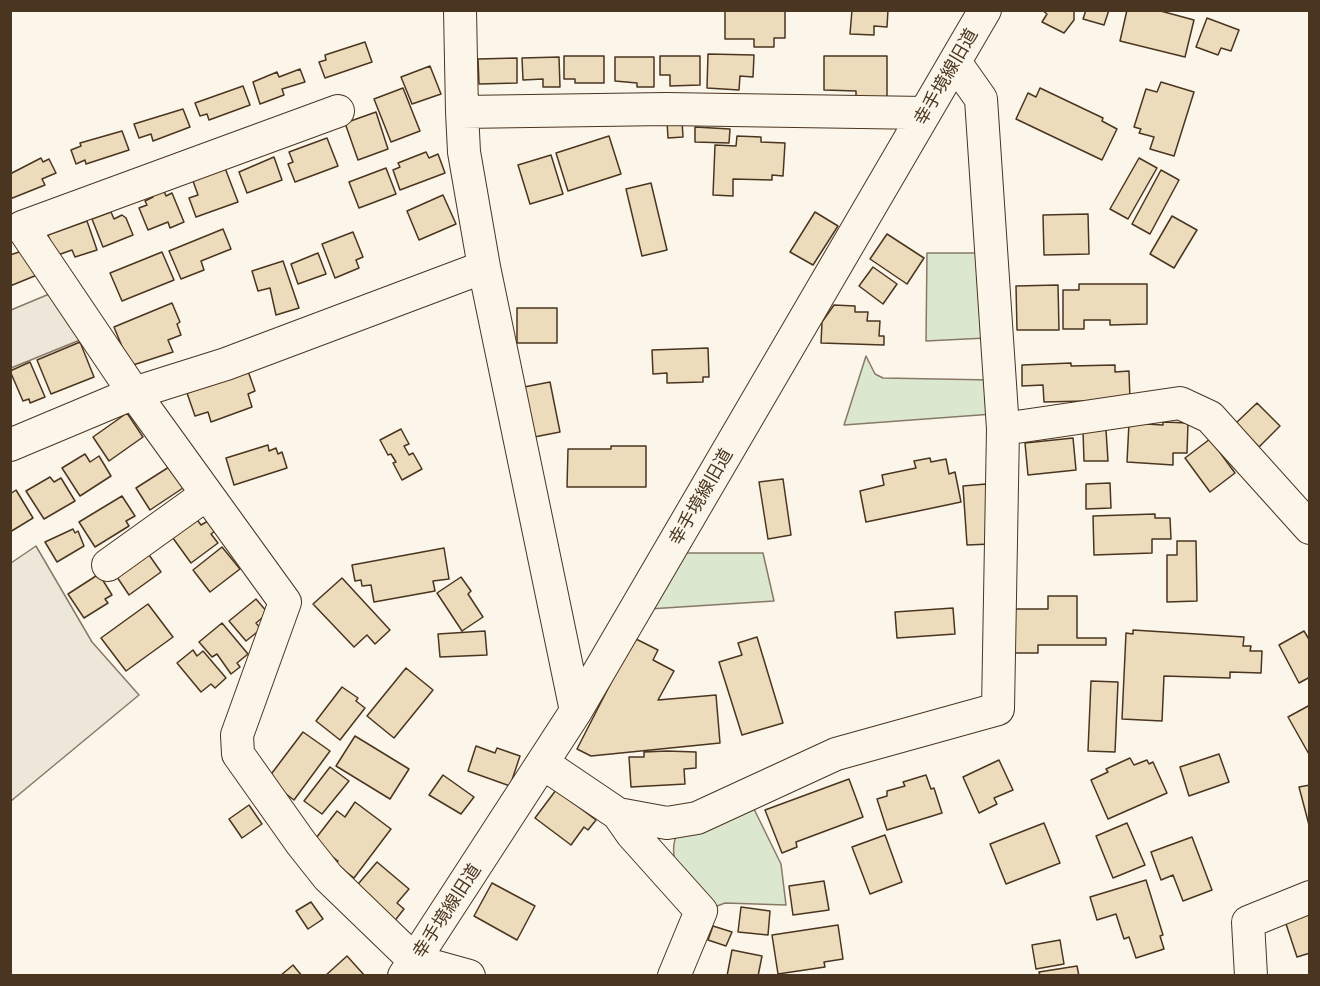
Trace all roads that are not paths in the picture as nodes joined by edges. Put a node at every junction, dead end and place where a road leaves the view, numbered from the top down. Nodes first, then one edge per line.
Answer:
1 (460, 10) edge
2 (985, 10) edge
3 (955, 62) junction
4 (338, 111) dead end
5 (462, 112) junction
6 (925, 113) junction
7 (16, 219) edge
8 (484, 267) junction
9 (134, 393) junction
10 (1003, 429) junction
11 (10, 446) edge
12 (207, 494) junction
13 (1310, 528) edge
14 (108, 565) dead end
15 (576, 711) junction
16 (544, 764) junction
17 (618, 814) junction
18 (1310, 897) edge
19 (410, 968) edge
20 (469, 975) edge
21 (674, 975) edge
22 (1251, 975) edge

1 - 5 street
2 - 3 street, 幸手境線旧道
3 - 6 street, 幸手境線旧道
3 - 10 street
4 - 7 street
5 - 6 street
5 - 8 street
6 - 15 street, 幸手境線旧道
7 - 9 street
8 - 9 street
8 - 15 street
9 - 11 street
9 - 12 street
10 - 13 street
10 - 17 street
12 - 14 street
12 - 19 street
15 - 16 street, 幸手境線旧道
16 - 17 street
16 - 19 street, 幸手境線旧道
17 - 21 street
18 - 22 street
19 - 20 street

